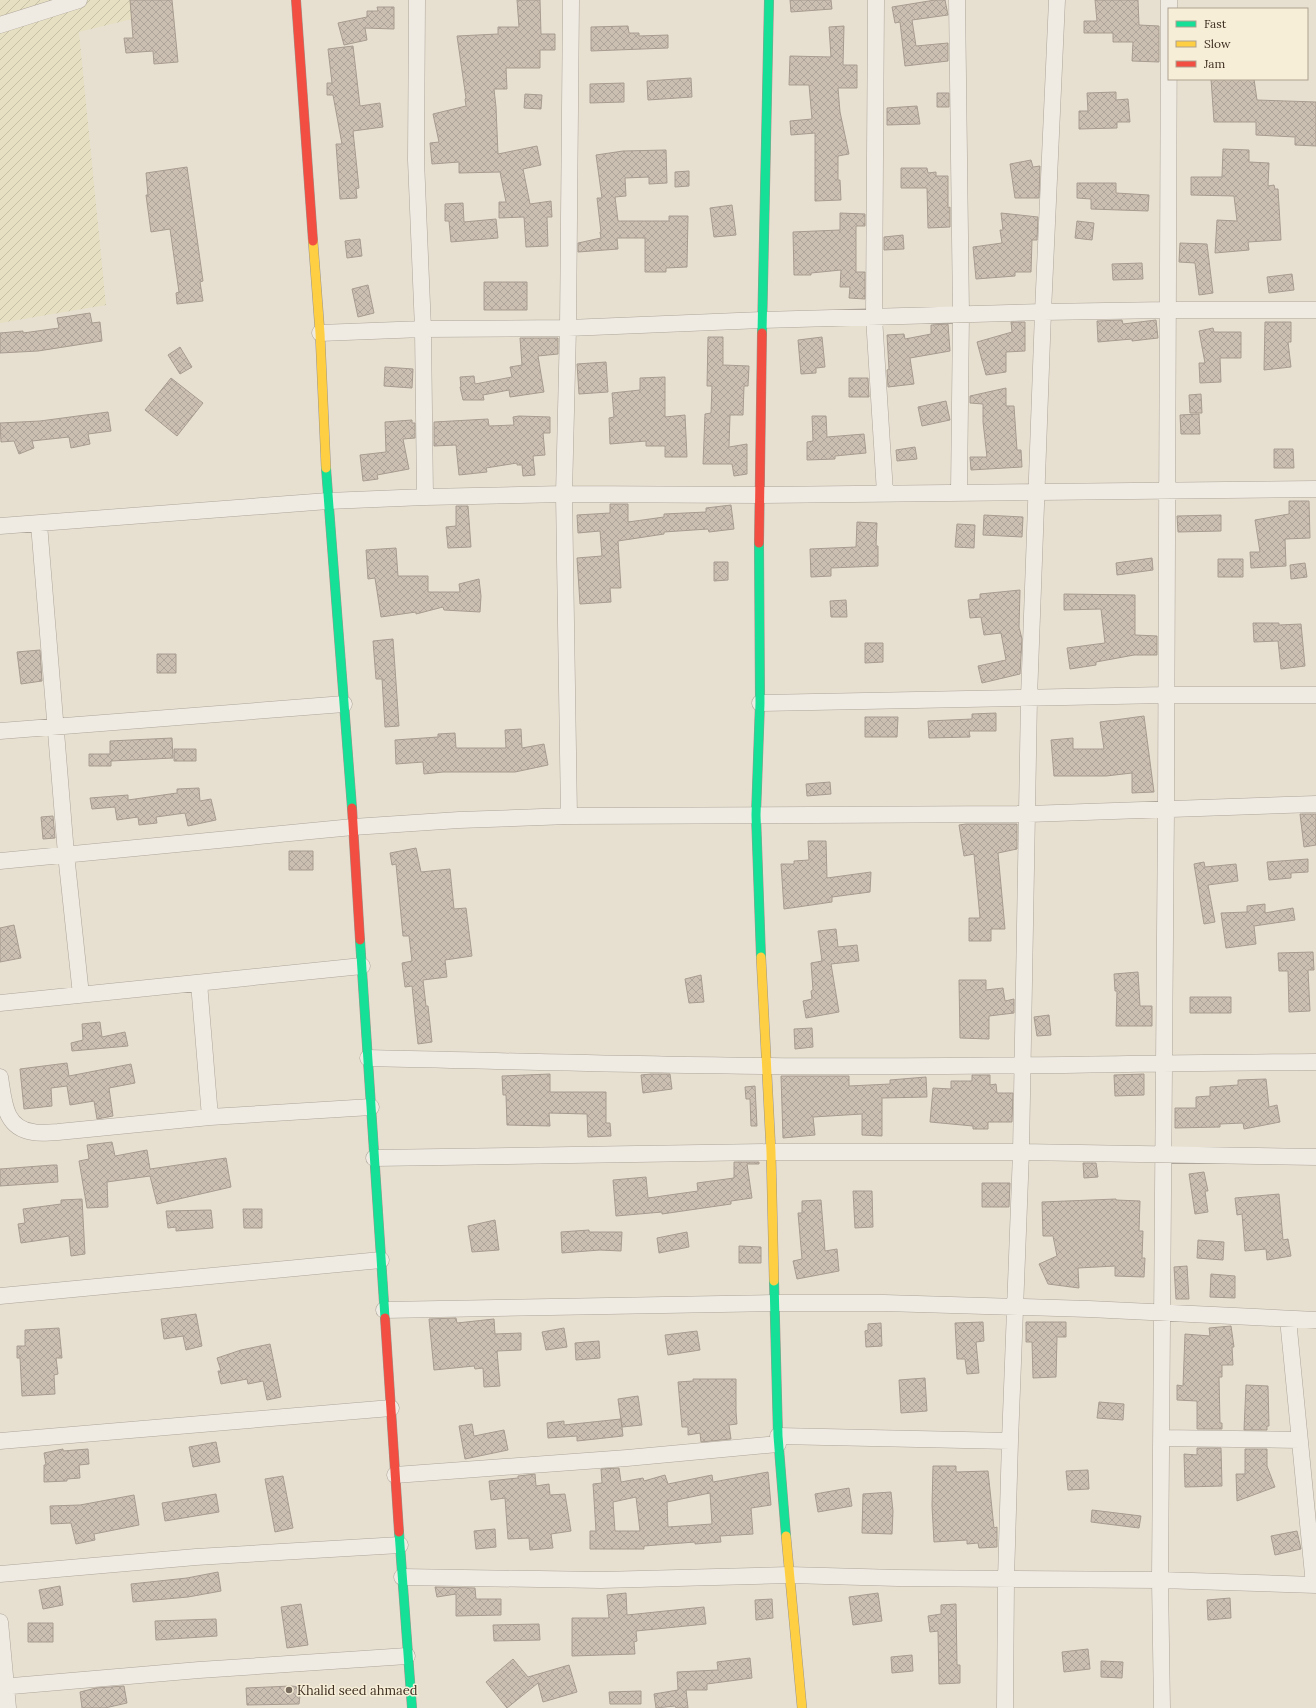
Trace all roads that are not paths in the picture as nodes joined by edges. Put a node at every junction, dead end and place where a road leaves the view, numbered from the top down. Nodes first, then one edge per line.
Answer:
1 (78, 0) edge
2 (296, 0) edge
3 (417, 0) edge
4 (571, 0) edge
5 (769, 0) edge
6 (876, 0) edge
7 (957, 0) edge
8 (1058, 0) edge
9 (0, 25) edge
10 (1168, 80) edge
11 (1167, 310) junction
12 (1316, 310) edge
13 (1043, 312) junction
14 (961, 314) junction
15 (874, 317) junction
16 (762, 320) junction
17 (568, 328) junction
18 (423, 329) junction
19 (320, 333) junction
20 (1316, 489) edge
21 (1166, 490) junction
22 (959, 492) junction
23 (1037, 492) junction
24 (885, 493) junction
25 (564, 494) junction
26 (759, 494) junction
27 (424, 497) junction
28 (328, 501) junction
29 (39, 524) junction
30 (0, 526) edge
31 (1316, 695) edge
32 (1165, 696) junction
33 (1029, 698) junction
34 (760, 703) junction
35 (344, 704) junction
36 (56, 727) junction
37 (0, 731) edge
38 (1316, 804) edge
39 (1166, 808) junction
40 (1028, 814) junction
41 (756, 815) junction
42 (569, 816) junction
43 (353, 827) junction
44 (66, 854) junction
45 (0, 861) edge
46 (362, 966) junction
47 (199, 983) junction
48 (81, 995) junction
49 (0, 1003) edge
50 (368, 1058) junction
51 (1316, 1062) edge
52 (1164, 1063) junction
53 (766, 1066) junction
54 (1023, 1066) junction
55 (0, 1077) edge
56 (371, 1107) junction
57 (210, 1117) junction
58 (771, 1152) junction
59 (1021, 1152) junction
60 (1164, 1155) junction
61 (1316, 1157) edge
62 (374, 1158) junction
63 (382, 1260) junction
64 (0, 1296) edge
65 (774, 1303) junction
66 (1016, 1307) junction
67 (384, 1310) junction
68 (1162, 1312) junction
69 (1288, 1319) junction
70 (1316, 1320) edge
71 (391, 1408) junction
72 (1161, 1438) junction
73 (778, 1440) junction
74 (1299, 1440) junction
75 (0, 1441) edge
76 (1010, 1441) junction
77 (395, 1475) junction
78 (400, 1545) junction
79 (0, 1574) edge
80 (789, 1575) junction
81 (402, 1577) junction
82 (1006, 1579) junction
83 (1160, 1580) junction
84 (1315, 1585) edge
85 (0, 1622) edge
86 (407, 1656) junction
87 (3, 1687) edge
88 (8, 1708) edge
89 (412, 1708) edge
90 (802, 1708) edge
91 (1005, 1708) edge
92 (1162, 1708) edge

1 - 9 street
2 - 19 main road
3 - 18 street
4 - 17 street
5 - 16 main road
6 - 15 street
7 - 14 street
8 - 13 street
10 - 11 street
11 - 12 street
11 - 13 street
11 - 21 street
13 - 14 street
13 - 23 street
14 - 15 street
14 - 22 street
15 - 16 street
15 - 24 street
16 - 17 street
16 - 26 main road
17 - 18 street
17 - 25 street
18 - 19 street
18 - 27 street
19 - 28 main road
20 - 21 street
21 - 23 street
21 - 32 street
22 - 23 street
22 - 24 street
23 - 33 street
24 - 26 street
25 - 26 street
25 - 27 street
25 - 42 street
26 - 34 main road
27 - 28 street
28 - 29 street
28 - 35 main road
29 - 30 street
29 - 36 street
31 - 32 street
32 - 33 street
32 - 39 street
33 - 34 street
33 - 40 street
34 - 41 main road
35 - 36 street
35 - 43 main road
36 - 37 street
36 - 44 street
38 - 39 street
39 - 40 street
39 - 52 street
40 - 41 street
40 - 54 street
41 - 42 street
41 - 53 main road
42 - 43 street
43 - 44 street
43 - 46 main road
44 - 45 street
44 - 48 street
46 - 47 street
46 - 50 main road
47 - 48 street
47 - 57 street
48 - 49 street
50 - 53 street
50 - 56 main road
51 - 52 street
52 - 54 street
52 - 60 street
53 - 54 street
53 - 58 main road
54 - 59 street
55 - 57 street
56 - 57 street
56 - 62 main road
58 - 59 street
58 - 62 street
58 - 65 main road
59 - 60 street
59 - 66 street
60 - 61 street
60 - 68 street
62 - 63 main road
63 - 64 street
63 - 67 main road
65 - 66 street
65 - 67 street
65 - 73 main road
66 - 68 street
66 - 76 street
67 - 71 main road
68 - 69 street
68 - 72 street
69 - 70 street
69 - 74 street
71 - 75 street
71 - 77 main road
72 - 74 street
72 - 83 street
73 - 76 street
73 - 77 street
73 - 80 main road
74 - 84 street
76 - 82 street
77 - 78 main road
78 - 79 street
78 - 81 main road
80 - 81 street
80 - 82 street
80 - 90 main road
81 - 86 main road
82 - 83 street
82 - 91 street
83 - 84 street
83 - 92 street
85 - 87 street
86 - 87 street
86 - 89 main road
87 - 88 street

